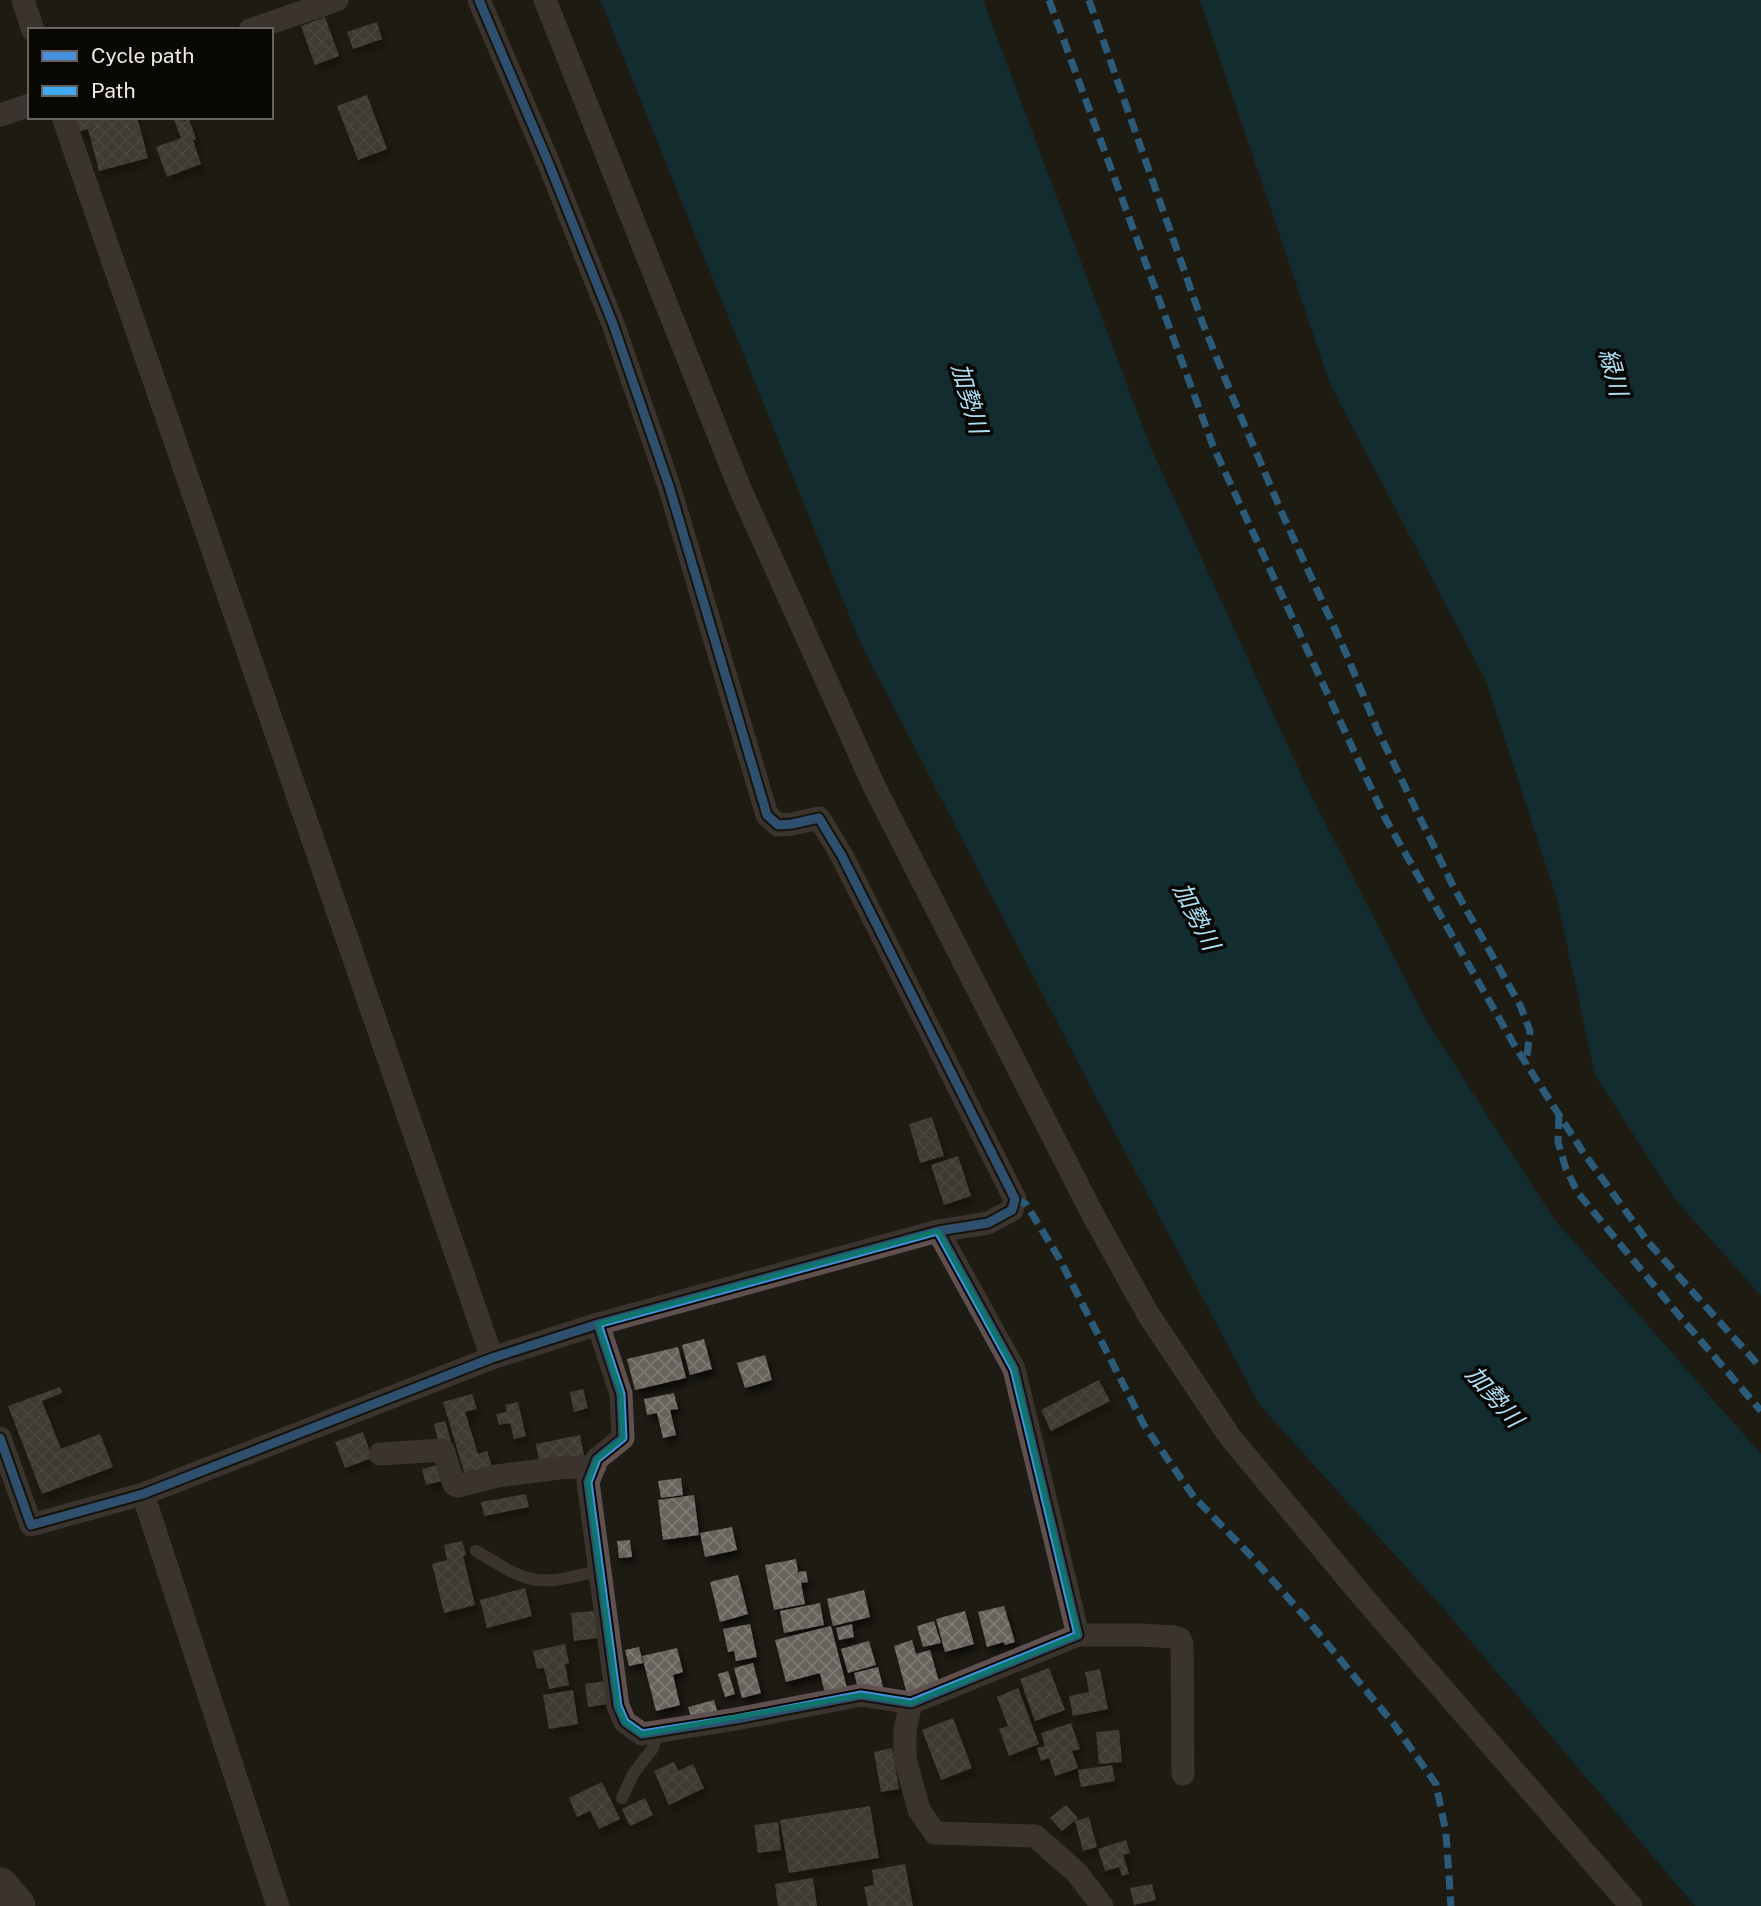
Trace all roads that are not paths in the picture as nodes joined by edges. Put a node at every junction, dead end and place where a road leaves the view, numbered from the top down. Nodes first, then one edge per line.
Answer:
1 (23, 0) edge
2 (337, 0) edge
3 (479, 0) edge
4 (545, 0) edge
5 (32, 28) edge
6 (256, 28) edge
7 (28, 106) edge
8 (0, 116) edge
9 (64, 119) edge
10 (938, 1231) junction
11 (598, 1324) junction
12 (492, 1358) junction
13 (0, 1438) edge
14 (380, 1454) dead end
15 (594, 1466) junction
16 (143, 1494) junction
17 (476, 1551) dead end
18 (598, 1571) junction
19 (1078, 1635) junction
20 (911, 1703) junction
21 (658, 1732) junction
22 (1183, 1774) dead end
23 (622, 1798) dead end
24 (0, 1886) edge
25 (17, 1906) edge
26 (278, 1906) edge
27 (1102, 1906) edge
28 (1631, 1906) edge

1 - 5 street
2 - 6 street
3 - 10 street
4 - 28 street
7 - 8 street
9 - 12 street
10 - 11 street
10 - 19 street
11 - 12 street
11 - 15 street
12 - 16 street
13 - 16 street
14 - 15 street
15 - 18 street
16 - 26 street
17 - 18 lane
18 - 21 street
19 - 20 street
19 - 22 street
20 - 21 street
20 - 27 street
21 - 23 lane
24 - 25 main road

